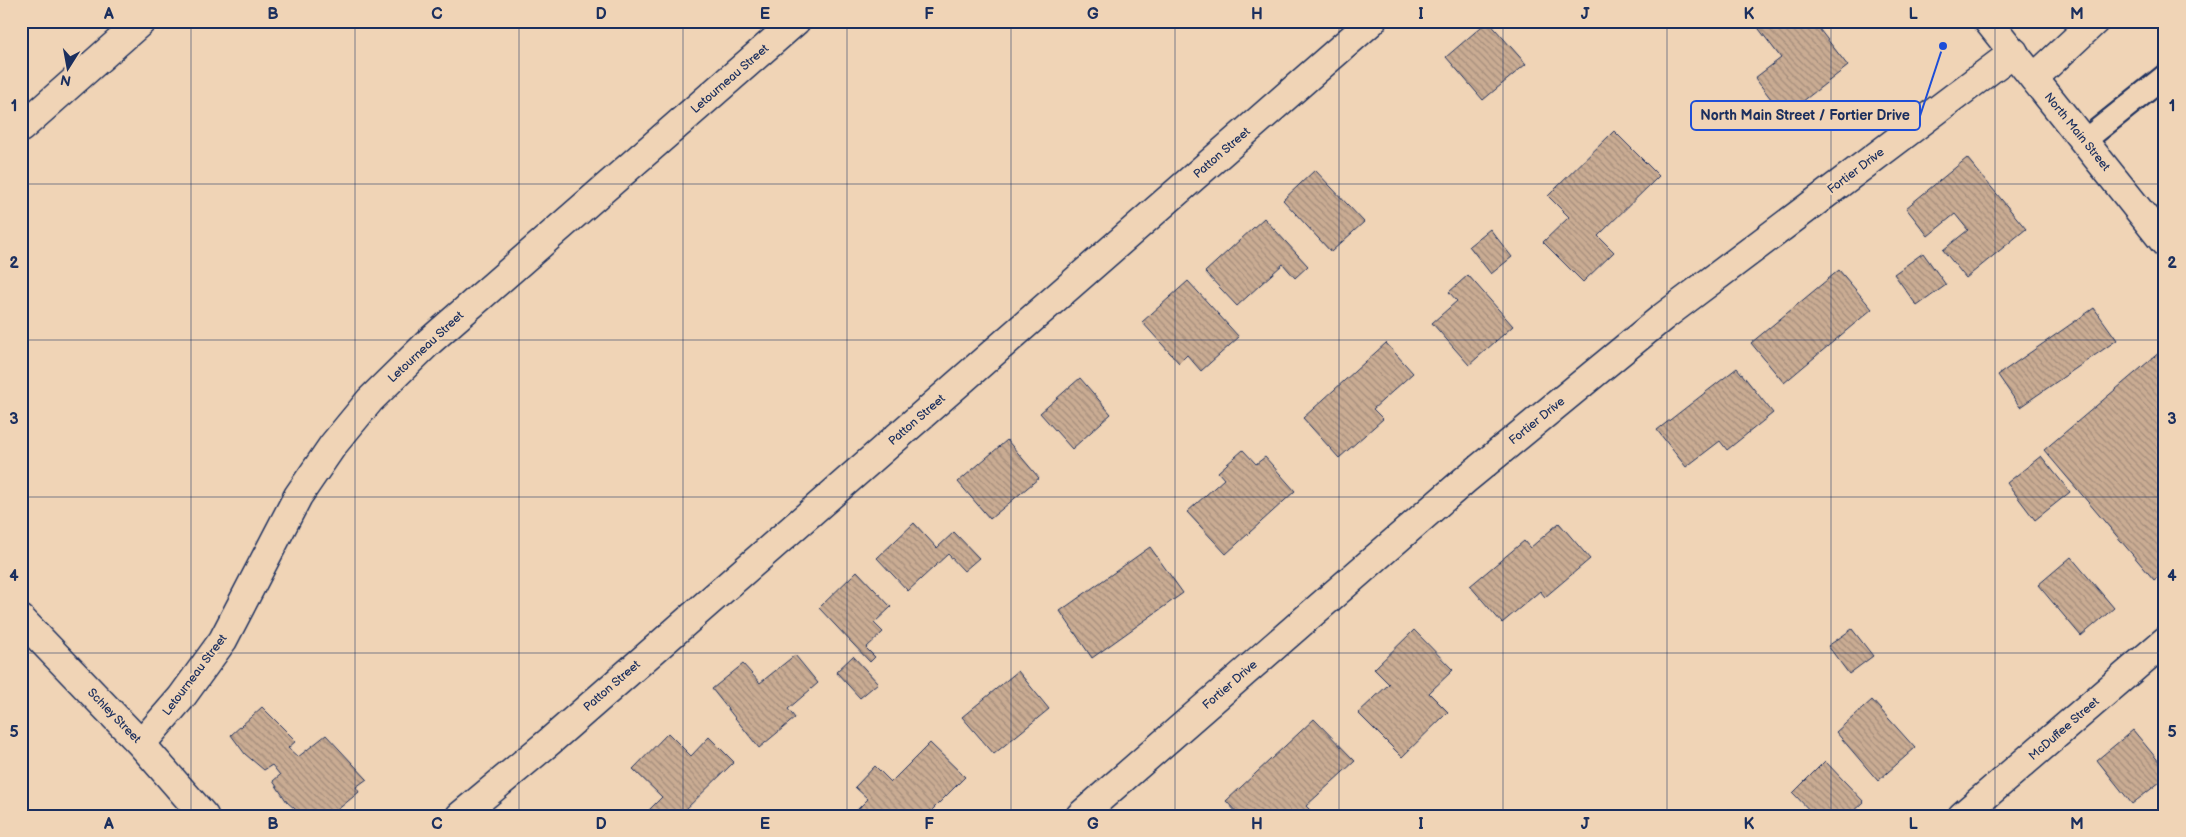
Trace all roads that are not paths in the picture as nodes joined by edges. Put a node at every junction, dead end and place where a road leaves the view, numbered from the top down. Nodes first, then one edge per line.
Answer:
1 (142, 21) edge
2 (796, 21) edge
3 (1372, 21) edge
4 (1988, 21) edge
5 (2095, 21) edge
6 (2014, 52) junction
7 (2165, 76) edge
8 (2034, 78) junction
9 (21, 128) edge
10 (2084, 142) junction
11 (2165, 243) edge
12 (21, 618) edge
13 (2165, 642) edge
14 (141, 744) junction
15 (204, 816) edge
16 (460, 816) edge
17 (1080, 816) edge
18 (1962, 816) edge

1 - 9 street
2 - 14 street, Letourneau Street
3 - 16 street, Patton Street
4 - 6 street, North Main Street
5 - 8 street
6 - 8 street, North Main Street
6 - 17 street, Fortier Drive
7 - 10 lane
8 - 10 street, North Main Street
10 - 11 street, North Main Street
12 - 14 street, Schley Street
13 - 18 street, McDuffee Street
14 - 15 street, Schley Street

